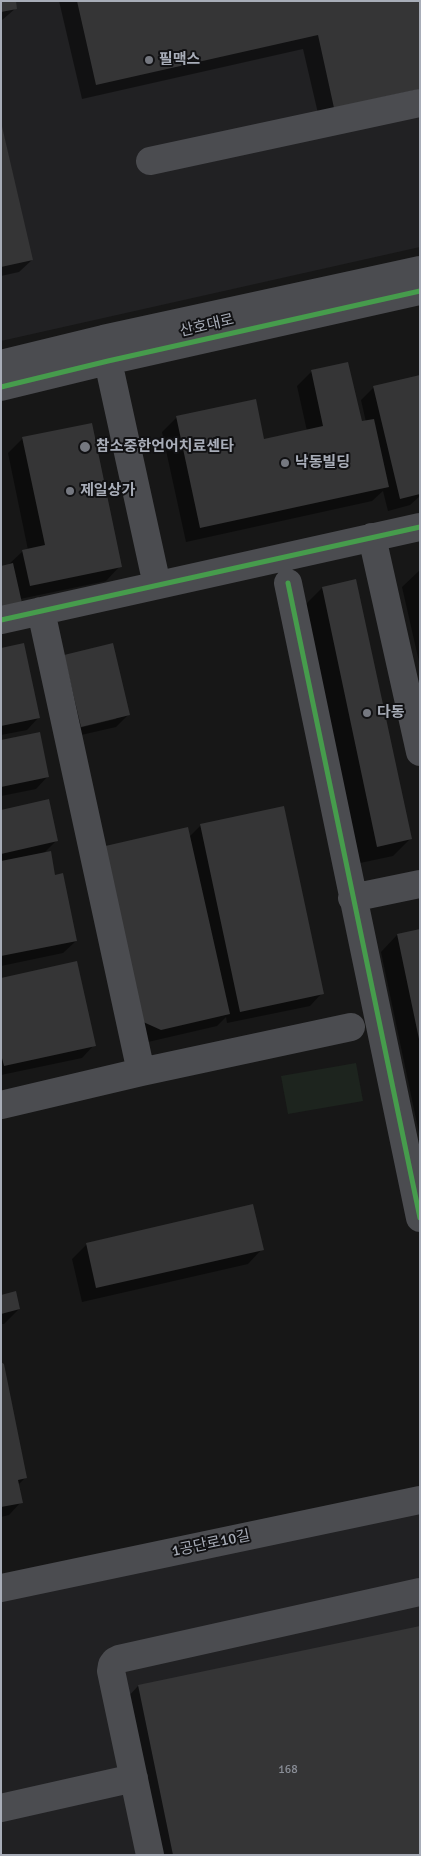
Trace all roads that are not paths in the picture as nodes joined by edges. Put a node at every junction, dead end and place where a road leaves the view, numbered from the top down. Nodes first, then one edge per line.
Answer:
1 (420, 103) edge
2 (150, 161) dead end
3 (420, 270) edge
4 (420, 291) edge
5 (106, 350) junction
6 (1, 364) edge
7 (1, 387) edge
8 (420, 527) edge
9 (372, 537) junction
10 (288, 583) dead end
11 (157, 585) junction
12 (41, 611) junction
13 (1, 620) edge
14 (420, 752) edge
15 (420, 884) edge
16 (352, 898) junction
17 (350, 1027) dead end
18 (141, 1072) junction
19 (1, 1105) edge
20 (420, 1218) edge
21 (420, 1500) edge
22 (1, 1588) edge
23 (420, 1592) edge
24 (134, 1778) junction
25 (1, 1808) edge
26 (150, 1855) edge

1 - 2 street
3 - 5 street, 산호대로
4 - 5 street, 산호대로
5 - 6 street, 산호대로
5 - 7 street, 산호대로
5 - 11 street
8 - 9 street
9 - 11 street
9 - 14 street
10 - 16 street
11 - 12 street
12 - 13 street
12 - 18 street
15 - 16 street
16 - 20 street
17 - 18 street
18 - 19 street
21 - 22 street, 1공단로10길
23 - 24 street
24 - 25 street
24 - 26 street

